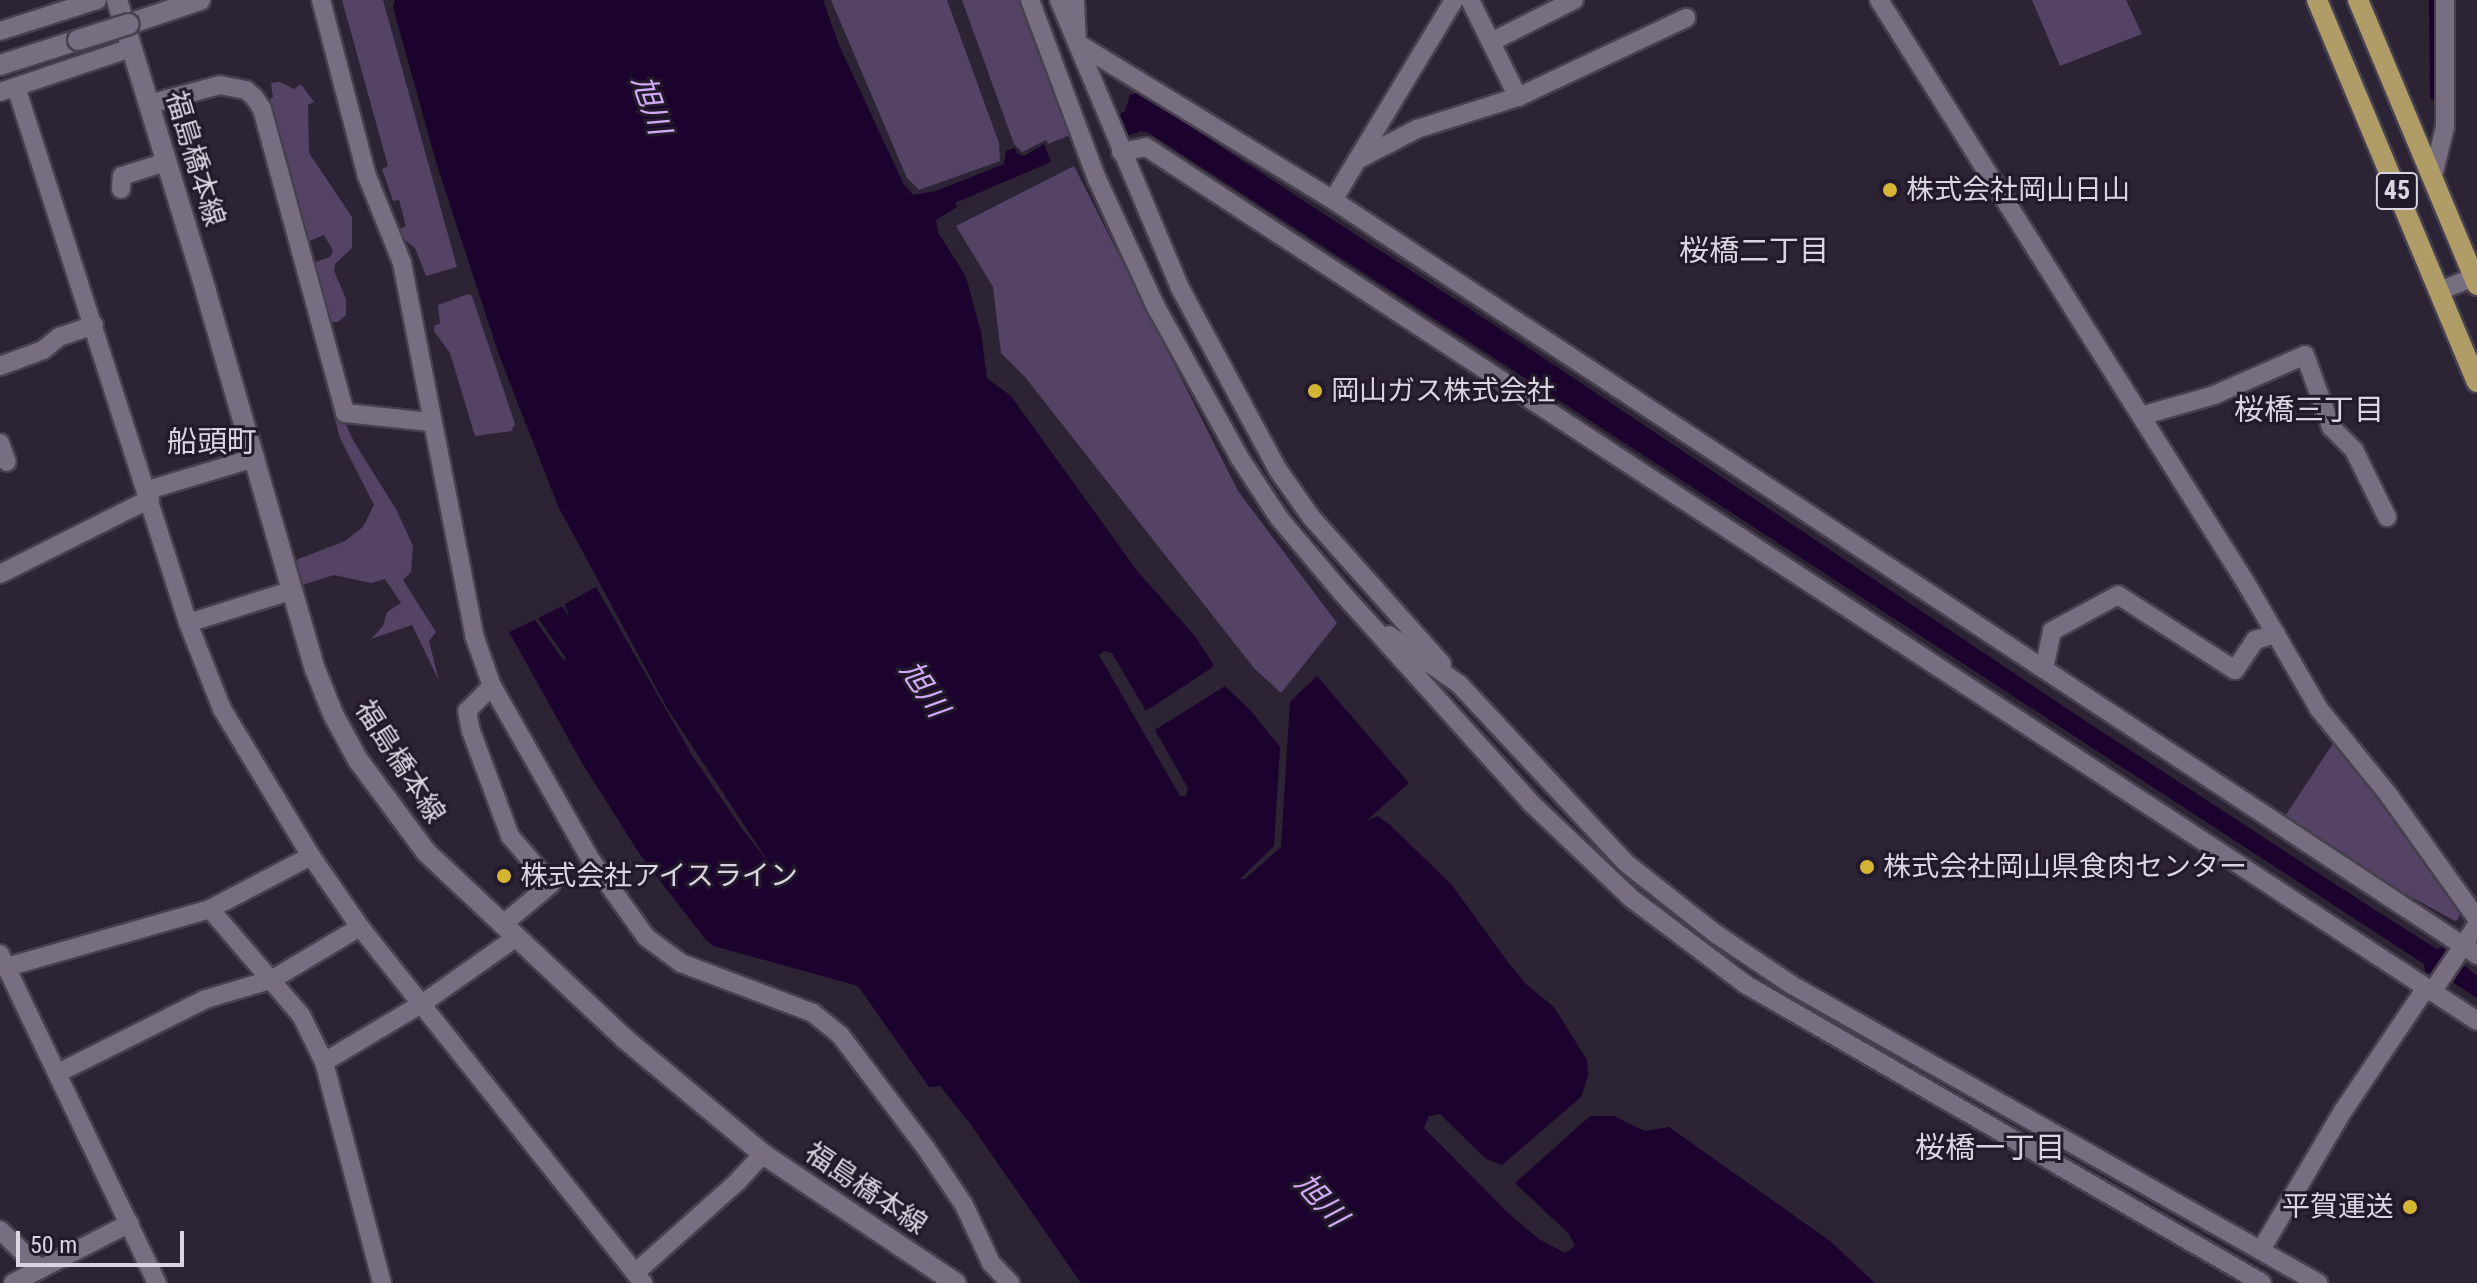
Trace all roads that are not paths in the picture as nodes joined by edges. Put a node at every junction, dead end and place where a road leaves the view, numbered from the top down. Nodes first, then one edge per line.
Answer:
1 (97, 0) edge
2 (117, 0) edge
3 (200, 0) edge
4 (321, 0) edge
5 (1030, 0) edge
6 (1059, 0) edge
7 (1075, 0) edge
8 (1454, 0) edge
9 (1470, 0) edge
10 (1574, 0) edge
11 (1879, 0) edge
12 (2317, 0) edge
13 (2358, 0) edge
14 (2445, 0) edge
15 (1686, 18) dead end
16 (0, 31) edge
17 (1491, 42) junction
18 (1077, 43) junction
19 (131, 48) junction
20 (0, 65) edge
21 (8, 89) edge
22 (1518, 97) junction
23 (149, 104) junction
24 (1121, 152) junction
25 (1357, 160) junction
26 (166, 162) junction
27 (2433, 176) junction
28 (121, 189) dead end
29 (1333, 200) junction
30 (2476, 280) edge
31 (2439, 291) junction
32 (94, 325) junction
33 (0, 366) edge
34 (2477, 382) edge
35 (2141, 416) junction
36 (431, 422) junction
37 (0, 443) edge
38 (255, 458) junction
39 (7, 462) dead end
40 (149, 494) junction
41 (2387, 517) dead end
42 (0, 574) edge
43 (293, 590) junction
44 (1363, 618) junction
45 (188, 623) junction
46 (2276, 634) junction
47 (2044, 669) junction
48 (1459, 684) junction
49 (492, 686) junction
50 (311, 856) junction
51 (210, 909) junction
52 (2477, 919) edge
53 (2477, 925) edge
54 (360, 927) junction
55 (508, 932) junction
56 (2466, 953) edge
57 (3, 961) edge
58 (273, 979) junction
59 (2432, 987) junction
60 (423, 1003) junction
61 (2477, 1021) edge
62 (324, 1062) junction
63 (58, 1073) junction
64 (763, 1154) junction
65 (130, 1223) junction
66 (0, 1230) edge
67 (2261, 1250) junction
68 (40, 1269) junction
69 (639, 1278) edge
70 (13, 1283) edge
71 (157, 1283) edge
72 (382, 1283) edge
73 (956, 1283) edge
74 (1010, 1283) edge
75 (2262, 1283) edge
76 (2318, 1283) edge

1 - 16 street
2 - 19 main road, 福島橋本線
3 - 20 main road, bridge
4 - 36 street
5 - 44 street
6 - 18 street
7 - 18 street
8 - 25 street
9 - 17 street
10 - 17 street
11 - 35 street
12 - 31 main road, 45
13 - 27 main road, 45
14 - 27 street
15 - 22 street
17 - 22 street
18 - 24 street
18 - 29 street
19 - 21 street
19 - 23 main road, 福島橋本線
21 - 32 street
22 - 25 street
23 - 26 main road, 福島橋本線
23 - 36 street
24 - 48 street
24 - 59 street
25 - 29 street
26 - 28 street
26 - 38 main road, 福島橋本線
27 - 30 main road, 45
29 - 47 street
30 - 31 street
31 - 34 main road, 45
32 - 33 street
32 - 40 street
35 - 41 street
35 - 46 street
36 - 49 street
37 - 39 street
38 - 40 street
38 - 43 main road, 福島橋本線
40 - 42 street
40 - 45 street
43 - 45 street
43 - 55 main road, 福島橋本線
44 - 48 street
44 - 75 street
45 - 50 street
46 - 47 street
46 - 52 street
47 - 56 street
48 - 67 street
49 - 55 street
49 - 74 street
50 - 51 street
50 - 54 street
51 - 57 street
51 - 58 street
53 - 56 street
54 - 58 street
54 - 60 street
55 - 60 street
55 - 64 main road, 福島橋本線
56 - 59 street
57 - 63 street
58 - 62 street
58 - 63 street
59 - 61 street
59 - 67 street
60 - 62 street
60 - 69 street
62 - 72 street
63 - 65 street
64 - 69 street
64 - 73 main road, 福島橋本線
65 - 68 street
65 - 71 street
66 - 68 street
67 - 76 street
68 - 70 street

